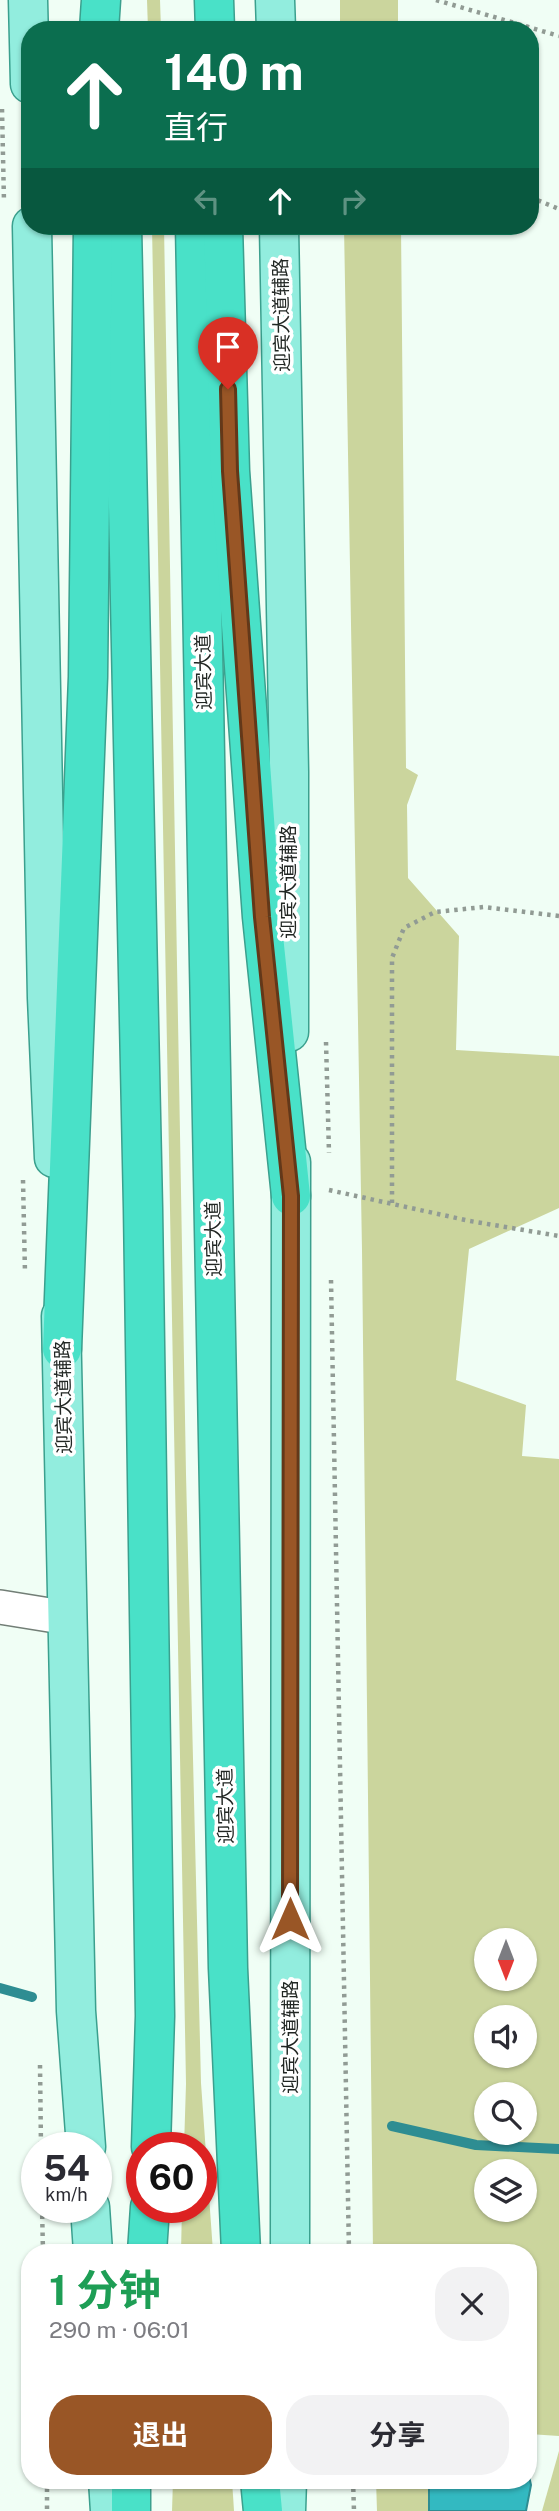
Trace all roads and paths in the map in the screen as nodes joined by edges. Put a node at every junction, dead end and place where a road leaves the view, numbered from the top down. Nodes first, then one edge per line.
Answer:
1 (28, 0) edge
2 (101, 0) edge
3 (118, 0) edge
4 (191, 0) edge
5 (214, 0) edge
6 (275, 0) edge
7 (436, 0) edge
8 (29, 21) edge
9 (100, 21) edge
10 (119, 21) edge
11 (191, 21) edge
12 (215, 21) edge
13 (276, 21) edge
14 (508, 21) edge
15 (539, 30) edge
16 (559, 36) edge
17 (539, 201) edge
18 (559, 209) edge
19 (32, 235) edge
20 (93, 235) edge
21 (122, 235) edge
22 (195, 235) edge
23 (223, 235) edge
24 (279, 235) edge
25 (559, 916) edge
26 (329, 1190) dead end
27 (291, 1196) junction
28 (392, 1203) junction
29 (559, 1236) edge
30 (62, 1349) junction
31 (0, 1607) edge
32 (68, 1618) junction
33 (85, 2132) edge
34 (151, 2132) edge
35 (42, 2223) edge
36 (91, 2223) edge
37 (149, 2223) edge
38 (43, 2244) edge
39 (92, 2244) edge
40 (148, 2244) edge
41 (241, 2244) edge
42 (290, 2244) edge
43 (47, 2489) edge
44 (109, 2489) edge
45 (131, 2489) edge
46 (261, 2489) edge
47 (286, 2489) edge
48 (353, 2489) edge
49 (47, 2511) edge
50 (110, 2511) edge
51 (131, 2511) edge
52 (263, 2511) edge
53 (286, 2511) edge
54 (354, 2511) edge

1 - 8 main road
2 - 9 highway
3 - 10 highway
4 - 11 highway
5 - 12 highway
6 - 13 main road
7 - 14 path
15 - 16 path
17 - 18 path
19 - 30 main road, 迎宾大道辅路
20 - 30 highway
21 - 34 highway
22 - 41 highway, 迎宾大道
23 - 27 highway
24 - 27 main road, 迎宾大道辅路
25 - 28 path
26 - 28 path
27 - 42 main road, 迎宾大道辅路
28 - 29 path
30 - 32 main road, 迎宾大道辅路
31 - 32 street
32 - 33 main road, 迎宾大道辅路
35 - 38 path
36 - 39 main road
37 - 40 highway
43 - 49 path
44 - 50 main road
45 - 51 highway
46 - 52 highway
47 - 53 main road
48 - 54 path

